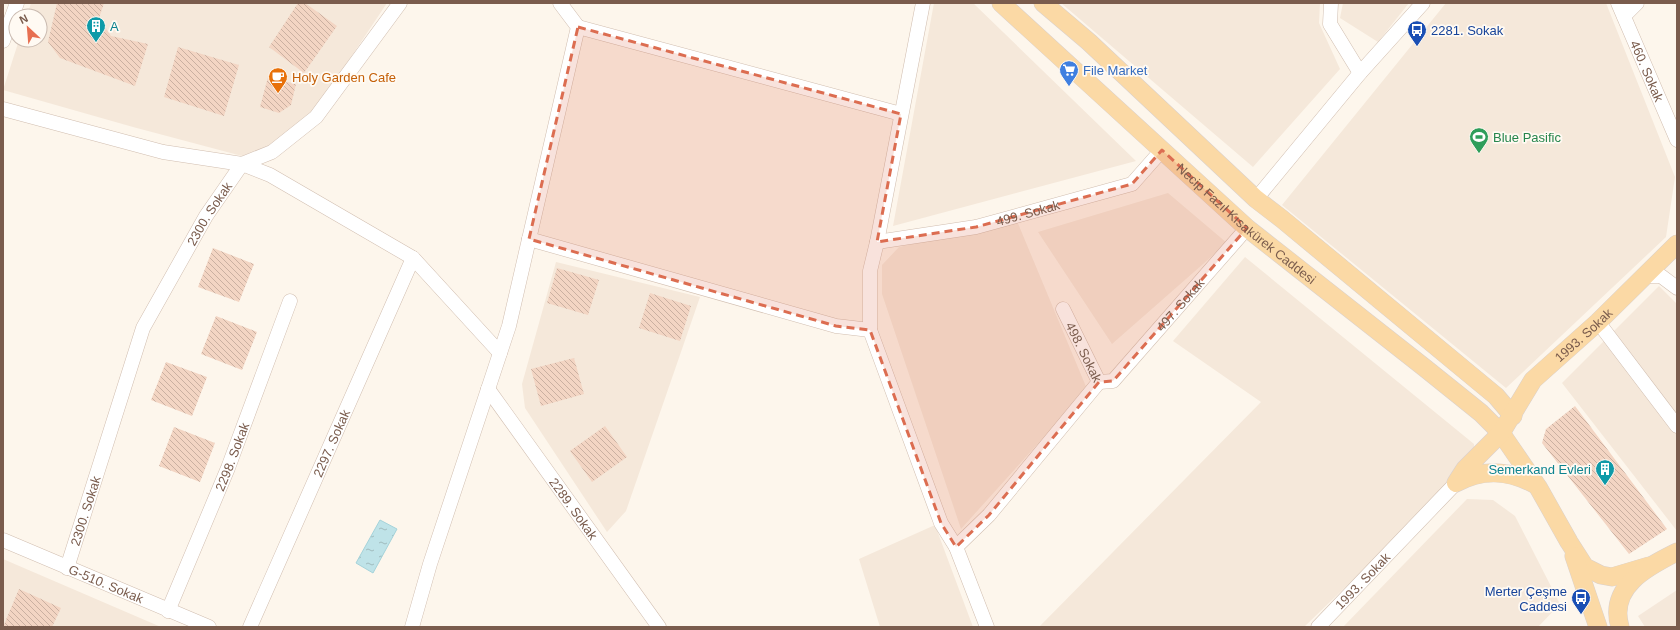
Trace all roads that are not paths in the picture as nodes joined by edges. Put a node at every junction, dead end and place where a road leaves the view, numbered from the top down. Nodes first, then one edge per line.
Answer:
1 (17, 3) edge
2 (400, 3) edge
3 (560, 3) edge
4 (924, 3) edge
5 (1001, 3) edge
6 (1043, 3) edge
7 (1332, 3) edge
8 (1422, 3) edge
9 (1618, 3) edge
10 (1637, 3) edge
11 (1624, 16) junction
12 (578, 26) junction
13 (3, 41) edge
14 (1360, 73) junction
15 (3, 109) edge
16 (901, 114) junction
17 (1677, 140) edge
18 (1162, 150) junction
19 (242, 164) junction
20 (1256, 199) junction
21 (1247, 228) junction
22 (529, 239) junction
23 (877, 242) junction
24 (1677, 244) edge
25 (413, 258) junction
26 (1645, 276) junction
27 (1677, 288) edge
28 (290, 301) dead end
29 (1063, 309) dead end
30 (1598, 322) junction
31 (870, 330) junction
32 (500, 353) junction
33 (1106, 382) junction
34 (488, 389) junction
35 (1513, 416) junction
36 (1677, 426) edge
37 (1501, 433) junction
38 (1456, 483) junction
39 (1536, 485) junction
40 (3, 540) edge
41 (1569, 542) junction
42 (956, 547) junction
43 (1677, 552) edge
44 (1649, 566) junction
45 (67, 568) junction
46 (168, 611) junction
47 (209, 627) edge
48 (250, 627) edge
49 (412, 627) edge
50 (659, 627) edge
51 (987, 627) edge
52 (1318, 627) edge
53 (1598, 627) edge
54 (1620, 627) edge

1 - 13 street
2 - 19 street
3 - 12 street
4 - 16 street
5 - 18 main road, Necip Fazıl Kısakürek Caddesi
6 - 20 main road, Necip Fazıl Kısakürek Caddesi
7 - 14 street
8 - 14 street
9 - 11 street, 460. Sokak
10 - 11 street
11 - 17 street, 460. Sokak
12 - 16 street
12 - 22 street
14 - 20 street
15 - 19 street
16 - 23 street
18 - 21 main road, Necip Fazıl Kısakürek Caddesi
18 - 23 street, 499. Sokak
19 - 25 street
19 - 45 street, 2300. Sokak
20 - 21 main road
20 - 35 main road, Necip Fazıl Kısakürek Caddesi
21 - 33 street, 497. Sokak
21 - 37 main road, Necip Fazıl Kısakürek Caddesi
22 - 31 street
22 - 32 street
23 - 31 street
24 - 26 main road, 1993. Sokak
25 - 32 street
25 - 48 street, 2297. Sokak
26 - 27 street
26 - 30 main road, 1993. Sokak
28 - 46 street, 2298. Sokak
29 - 33 street, 498. Sokak
30 - 35 main road, 1993. Sokak
30 - 36 street
31 - 42 street
32 - 34 street
33 - 42 street, 497. Sokak
34 - 49 street
34 - 50 street, 2289. Sokak
35 - 37 main road, 1993. Sokak
37 - 38 main road, 1993. Sokak
37 - 39 main road, Necip Fazıl Kısakürek Caddesi
38 - 39 main road
38 - 52 street, 1993. Sokak
39 - 41 main road, Necip Fazıl Kısakürek Caddesi
40 - 45 street, G-510. Sokak
41 - 44 main road
41 - 53 main road
42 - 51 street
43 - 44 main road
44 - 54 main road
45 - 46 street, G-510. Sokak
46 - 47 street, G-510. Sokak

